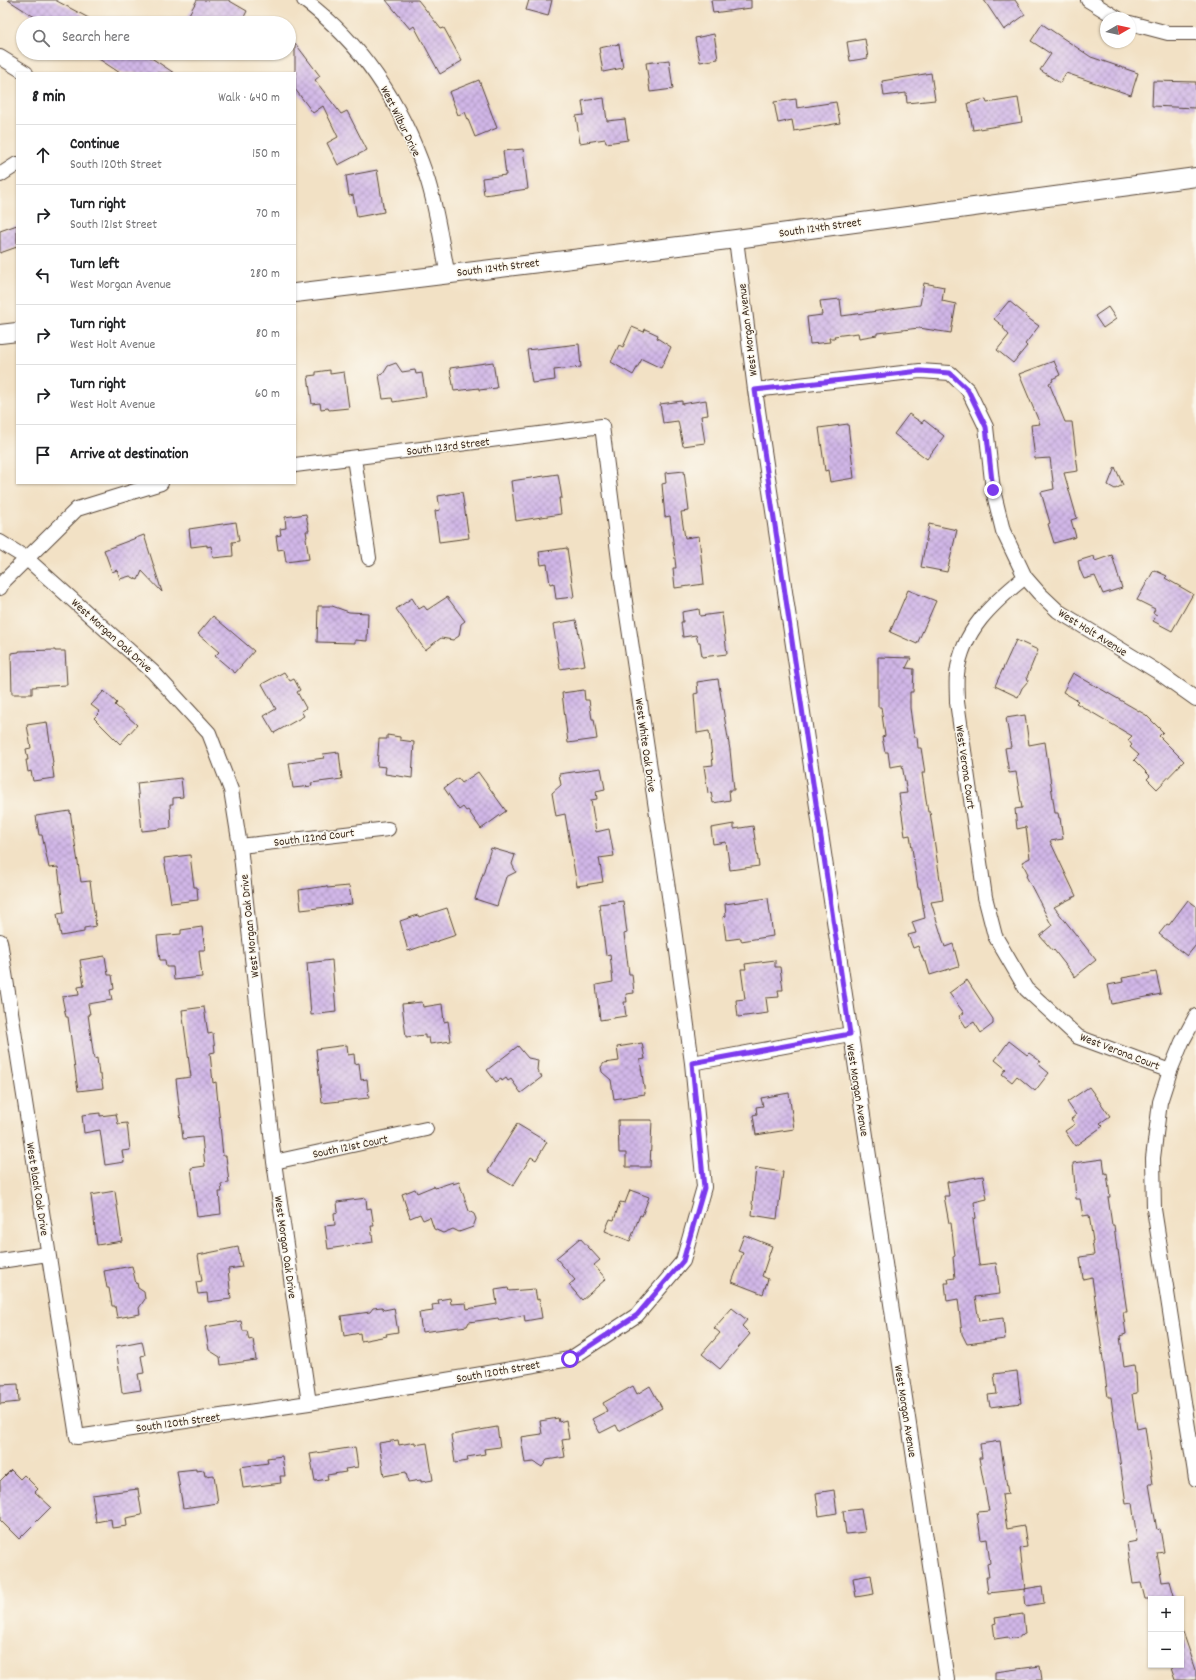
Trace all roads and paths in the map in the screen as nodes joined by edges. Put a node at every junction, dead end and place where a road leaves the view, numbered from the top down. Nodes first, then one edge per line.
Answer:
1 (304, 0) edge
2 (1088, 0) edge
3 (1105, 12) edge
4 (1136, 25) edge
5 (1196, 33) edge
6 (0, 57) edge
7 (24, 72) edge
8 (16, 165) edge
9 (0, 174) edge
10 (1196, 177) edge
11 (736, 239) junction
12 (445, 272) junction
13 (296, 293) edge
14 (16, 332) edge
15 (0, 334) edge
16 (755, 390) junction
17 (602, 426) joint
18 (354, 458) junction
19 (296, 465) edge
20 (158, 484) edge
21 (0, 542) edge
22 (26, 558) junction
23 (369, 558) dead end
24 (1025, 577) junction
25 (0, 588) edge
26 (1196, 699) edge
27 (388, 829) dead end
28 (240, 846) junction
29 (0, 941) edge
30 (1196, 1016) edge
31 (850, 1034) junction
32 (692, 1063) junction
33 (1170, 1071) junction
34 (426, 1129) dead end
35 (274, 1162) junction
36 (48, 1254) junction
37 (0, 1261) edge
38 (309, 1403) junction
39 (77, 1437) joint
40 (1196, 1479) edge
41 (947, 1680) edge

1 - 12 street, West Wilbur Drive
2 - 3 street
4 - 5 street
6 - 7 street
8 - 9 street
10 - 11 street, South 124th Street
11 - 12 street, South 124th Street
11 - 16 street, West Morgan Avenue
12 - 13 street, South 124th Street
14 - 15 street
16 - 24 street, West Holt Avenue
16 - 31 street, West Morgan Avenue
17 - 18 street, South 123rd Street
17 - 32 street, West White Oak Drive
18 - 19 street, South 123rd Street
18 - 23 street
20 - 22 street
21 - 22 street, West Morgan Oak Drive
22 - 25 street
22 - 28 street, West Morgan Oak Drive
24 - 26 street, West Holt Avenue
24 - 33 street, West Verona Court
27 - 28 street, South 122nd Court
28 - 35 street, West Morgan Oak Drive
29 - 36 street, West Black Oak Drive
30 - 33 street
31 - 32 street
31 - 41 street, West Morgan Avenue
32 - 38 street, South 120th Street
33 - 40 street, West Verona Court
34 - 35 street, South 121st Court
35 - 38 street, West Morgan Oak Drive
36 - 37 street
36 - 39 street, West Black Oak Drive
38 - 39 street, South 120th Street

